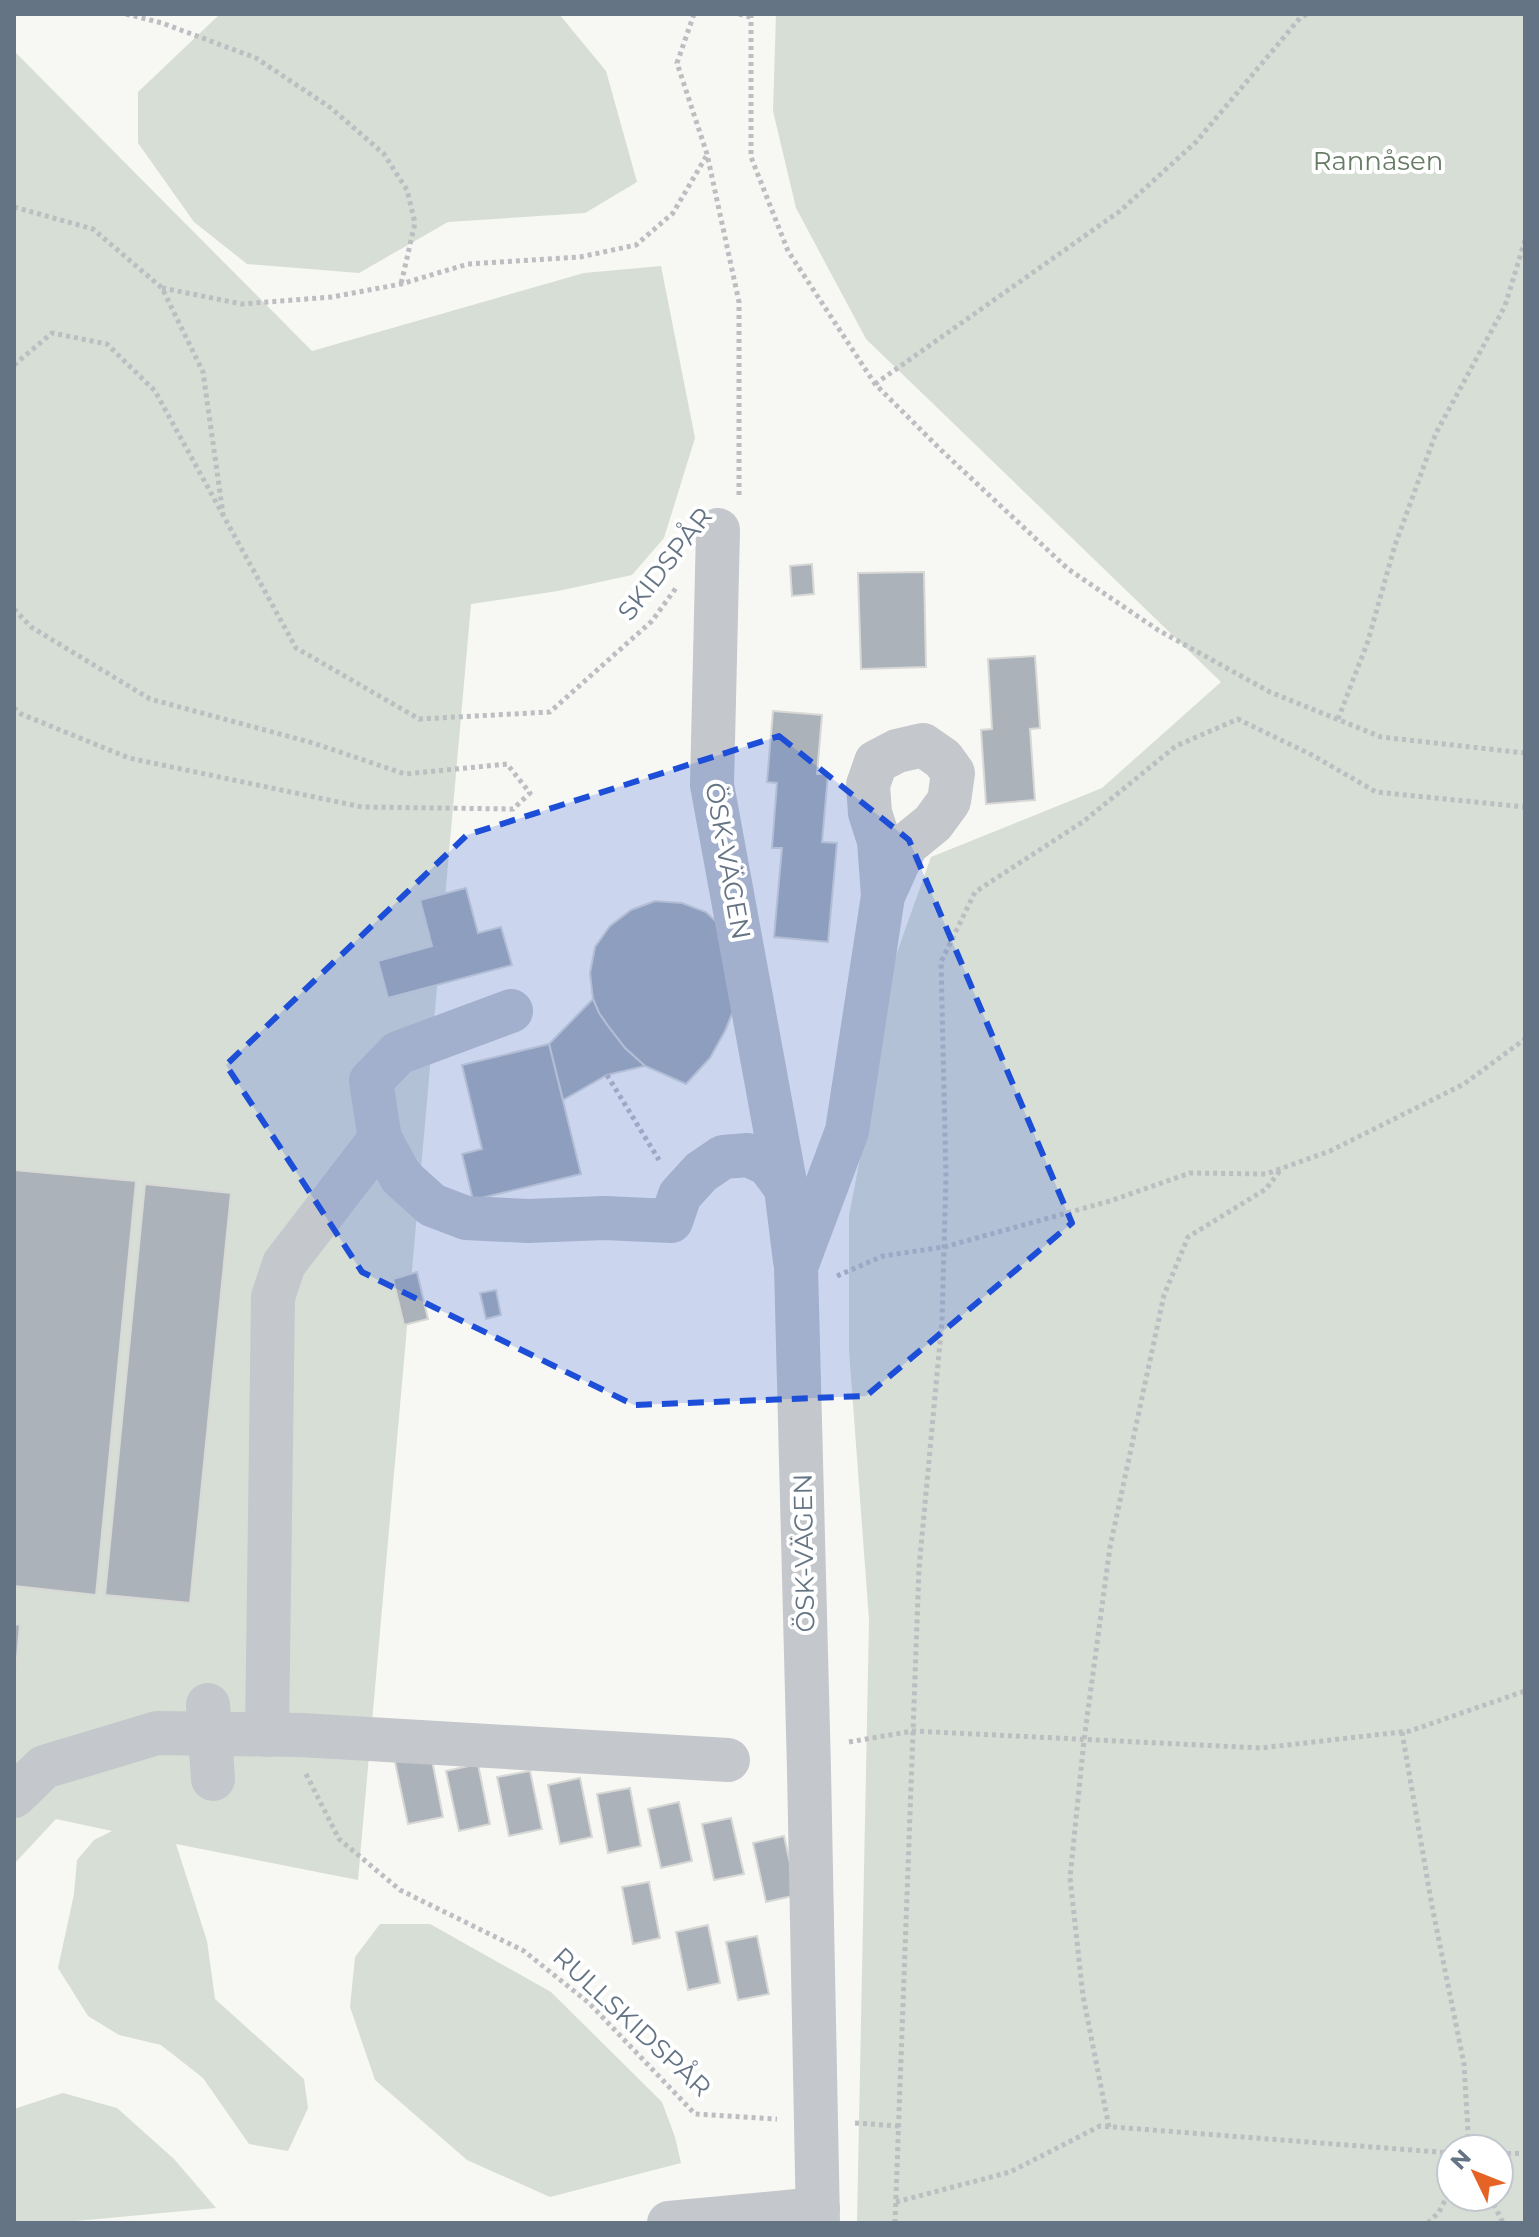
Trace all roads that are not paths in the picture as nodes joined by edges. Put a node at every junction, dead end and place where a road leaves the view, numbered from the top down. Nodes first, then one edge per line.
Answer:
1 (718, 530) road end
2 (883, 896) dead end
3 (511, 1011) dead end
4 (380, 1139) junction
5 (786, 1188) junction
6 (796, 1281) junction
7 (208, 1705) dead end
8 (267, 1735) junction
9 (728, 1760) dead end
10 (213, 1779) dead end
11 (14, 1796) edge
12 (818, 2216) edge
13 (669, 2223) edge

1 - 5 street, ÖSK-VÄGEN
2 - 6 street, ÖSK-VÄGEN
3 - 4 street
4 - 5 street
4 - 8 street
5 - 6 street, ÖSK-VÄGEN
6 - 12 street, ÖSK-VÄGEN
7 - 10 street, bridge
8 - 9 street
8 - 11 street
12 - 13 street

